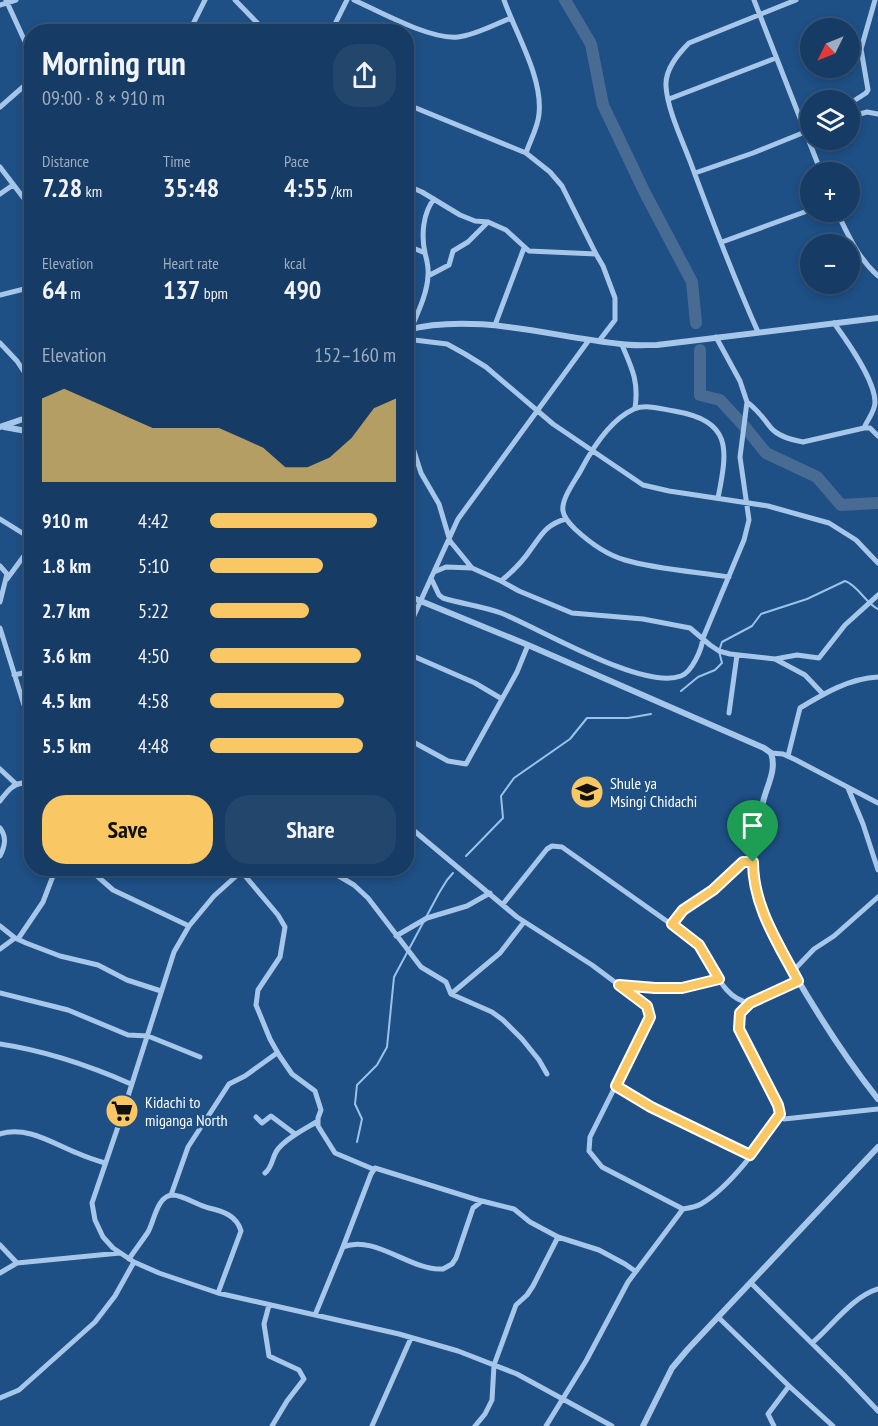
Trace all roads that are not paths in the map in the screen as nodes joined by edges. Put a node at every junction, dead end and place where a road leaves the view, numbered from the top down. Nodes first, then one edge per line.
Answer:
1 (16, 0) edge
2 (205, 0) edge
3 (236, 0) edge
4 (347, 0) edge
5 (354, 0) edge
6 (504, 0) edge
7 (754, 0) edge
8 (796, 0) edge
9 (6, 1) edge
10 (875, 1) edge
11 (0, 5) edge
12 (760, 15) junction
13 (511, 18) junction
14 (193, 24) edge
15 (258, 24) edge
16 (335, 24) edge
17 (410, 24) edge
18 (414, 26) edge
19 (24, 40) edge
20 (776, 58) junction
21 (24, 86) edge
22 (860, 97) edge
23 (669, 99) junction
24 (0, 107) edge
25 (414, 107) edge
26 (800, 114) edge
27 (860, 114) edge
28 (878, 114) edge
29 (800, 133) edge
30 (526, 153) junction
31 (0, 167) edge
32 (694, 173) junction
33 (13, 185) junction
34 (414, 189) edge
35 (0, 194) edge
36 (24, 198) edge
37 (434, 199) junction
38 (800, 214) edge
39 (488, 222) junction
40 (841, 222) edge
41 (722, 242) junction
42 (414, 248) edge
43 (524, 248) junction
44 (425, 253) junction
45 (596, 254) junction
46 (428, 276) junction
47 (878, 276) edge
48 (24, 289) edge
49 (0, 295) edge
50 (414, 317) edge
51 (878, 318) edge
52 (834, 323) junction
53 (495, 325) junction
54 (414, 328) edge
55 (758, 332) junction
56 (716, 337) junction
57 (414, 340) edge
58 (589, 340) junction
59 (599, 341) junction
60 (0, 343) edge
61 (622, 345) junction
62 (24, 372) edge
63 (747, 402) junction
64 (635, 408) junction
65 (537, 410) junction
66 (24, 419) edge
67 (0, 427) edge
68 (864, 428) junction
69 (24, 431) edge
70 (878, 436) edge
71 (414, 450) edge
72 (592, 450) junction
73 (718, 498) junction
74 (747, 502) junction
75 (0, 519) edge
76 (566, 519) junction
77 (24, 534) edge
78 (449, 536) junction
79 (24, 556) edge
80 (878, 563) edge
81 (0, 566) edge
82 (472, 568) junction
83 (434, 572) junction
84 (729, 577) junction
85 (7, 579) junction
86 (431, 579) junction
87 (501, 581) junction
88 (878, 595) edge
89 (414, 598) edge
90 (421, 601) junction
91 (0, 602) edge
92 (414, 616) edge
93 (0, 628) edge
94 (703, 638) junction
95 (528, 645) junction
96 (737, 655) junction
97 (414, 656) edge
98 (775, 658) junction
99 (24, 672) edge
100 (14, 675) junction
101 (878, 677) edge
102 (823, 694) junction
103 (502, 699) junction
104 (24, 705) edge
105 (729, 713) dead end
106 (414, 742) edge
107 (771, 753) junction
108 (788, 756) junction
109 (0, 769) edge
110 (16, 784) junction
111 (24, 784) edge
112 (849, 788) junction
113 (0, 801) edge
114 (878, 804) edge
115 (0, 828) edge
116 (414, 831) edge
117 (0, 855) edge
118 (753, 862) junction
119 (878, 870) edge
120 (53, 876) edge
121 (97, 876) edge
122 (234, 876) edge
123 (247, 876) edge
124 (339, 876) edge
125 (490, 893) junction
126 (878, 897) edge
127 (503, 904) junction
128 (524, 922) junction
129 (672, 924) junction
130 (0, 926) edge
131 (189, 926) junction
132 (396, 936) junction
133 (17, 938) junction
134 (0, 949) edge
135 (793, 971) junction
136 (719, 979) junction
137 (798, 981) junction
138 (619, 985) junction
139 (161, 991) junction
140 (0, 993) edge
141 (451, 994) junction
142 (750, 1003) junction
143 (148, 1036) junction
144 (0, 1044) edge
145 (278, 1053) junction
146 (200, 1057) dead end
147 (547, 1074) dead end
148 (131, 1084) junction
149 (616, 1086) junction
150 (878, 1099) edge
151 (878, 1109) edge
152 (780, 1114) junction
153 (256, 1118) dead end
154 (318, 1121) junction
155 (0, 1134) edge
156 (295, 1134) junction
157 (878, 1147) edge
158 (750, 1155) junction
159 (105, 1163) junction
160 (373, 1169) junction
161 (265, 1173) dead end
162 (171, 1195) junction
163 (482, 1201) junction
164 (683, 1209) junction
165 (558, 1237) junction
166 (0, 1245) edge
167 (343, 1247) junction
168 (120, 1253) junction
169 (131, 1260) junction
170 (17, 1263) junction
171 (635, 1271) junction
172 (0, 1273) edge
173 (751, 1283) junction
174 (878, 1289) edge
175 (218, 1293) junction
176 (269, 1305) junction
177 (315, 1315) junction
178 (717, 1317) junction
179 (411, 1338) junction
180 (812, 1343) junction
181 (494, 1365) junction
182 (789, 1386) junction
183 (0, 1398) edge
184 (562, 1398) junction
185 (878, 1411) edge
186 (272, 1426) edge
187 (372, 1426) edge
188 (475, 1426) edge
189 (546, 1426) edge
190 (612, 1426) edge
191 (643, 1426) edge
192 (774, 1426) edge
193 (833, 1426) edge

1 - 9 street
2 - 14 street
3 - 15 street
4 - 16 street
5 - 17 street
6 - 13 street
7 - 12 street
8 - 12 street
9 - 11 street
9 - 19 street
10 - 22 street
12 - 20 street
12 - 23 street
13 - 18 street
13 - 30 street
20 - 23 street
20 - 26 street
21 - 24 street
23 - 32 street
25 - 30 street
27 - 28 street
29 - 32 street
30 - 45 street
31 - 33 street
32 - 41 street
33 - 35 street
33 - 36 street
34 - 37 street
37 - 39 street
37 - 44 street
38 - 41 street
39 - 43 street
39 - 46 street
40 - 47 street
41 - 55 street
42 - 44 street
43 - 45 street
43 - 53 street
44 - 46 street
45 - 59 street
46 - 50 street
48 - 49 street
51 - 52 street
52 - 55 street
52 - 68 street
53 - 54 street
53 - 58 street
55 - 56 street
56 - 61 street
56 - 63 street
57 - 65 street
58 - 59 street
58 - 65 street
59 - 61 street
60 - 62 street
61 - 64 street
63 - 68 street
63 - 74 street
64 - 72 street
64 - 73 street
65 - 72 street
65 - 78 street
66 - 67 street
67 - 69 street
68 - 70 street
71 - 78 street
72 - 73 street
72 - 76 street
73 - 74 street
74 - 80 street
74 - 84 street
75 - 77 street
76 - 84 street
76 - 87 street
78 - 82 street
78 - 83 street
79 - 85 street
81 - 85 street
82 - 83 street
82 - 87 street
83 - 86 street
84 - 94 street
85 - 91 street
86 - 90 street
86 - 94 street
87 - 94 street
88 - 98 street
89 - 90 street
90 - 92 street
90 - 95 street
93 - 100 street
94 - 96 street
95 - 103 street
95 - 107 street
96 - 98 street
96 - 105 street
97 - 103 street
98 - 102 street
99 - 100 street
100 - 104 street
101 - 102 street
102 - 108 street
103 - 106 street
107 - 108 street
107 - 118 street
108 - 112 street
109 - 110 street
110 - 111 street
110 - 113 street
112 - 114 street
112 - 119 street
115 - 117 street
116 - 125 street
118 - 129 street
118 - 135 street
120 - 133 street
121 - 131 street
122 - 131 street
123 - 145 street
124 - 132 street
125 - 127 street
125 - 132 street
126 - 135 street
127 - 128 street
127 - 129 street
128 - 138 street
128 - 141 street
129 - 136 street
130 - 133 street
131 - 139 street
132 - 141 street
133 - 134 street
133 - 139 street
135 - 137 street
136 - 138 street
136 - 142 street
137 - 142 street
137 - 150 street
138 - 149 street
139 - 143 street
140 - 143 street
141 - 147 street
142 - 152 street
143 - 146 street
143 - 148 street
144 - 148 street
145 - 154 street
145 - 162 street
148 - 159 street
149 - 158 street
149 - 164 street
151 - 152 street
152 - 158 street
153 - 156 street
154 - 156 street
154 - 160 street
155 - 159 street
156 - 161 street
157 - 173 street
158 - 164 street
159 - 168 street
160 - 163 street
160 - 167 street
162 - 169 street
162 - 175 street
163 - 165 street
163 - 167 street
164 - 171 street
165 - 171 street
165 - 181 street
166 - 170 street
167 - 177 street
168 - 169 street
168 - 170 street
169 - 175 street
169 - 183 street
170 - 172 street
171 - 184 street
173 - 178 street
173 - 180 street
174 - 180 street
175 - 176 street
176 - 177 street
176 - 186 street
177 - 179 street
178 - 182 street
178 - 191 street
179 - 181 street
179 - 187 street
180 - 185 street
181 - 184 street
181 - 188 street
182 - 192 street
182 - 193 street
184 - 189 street
184 - 190 street

